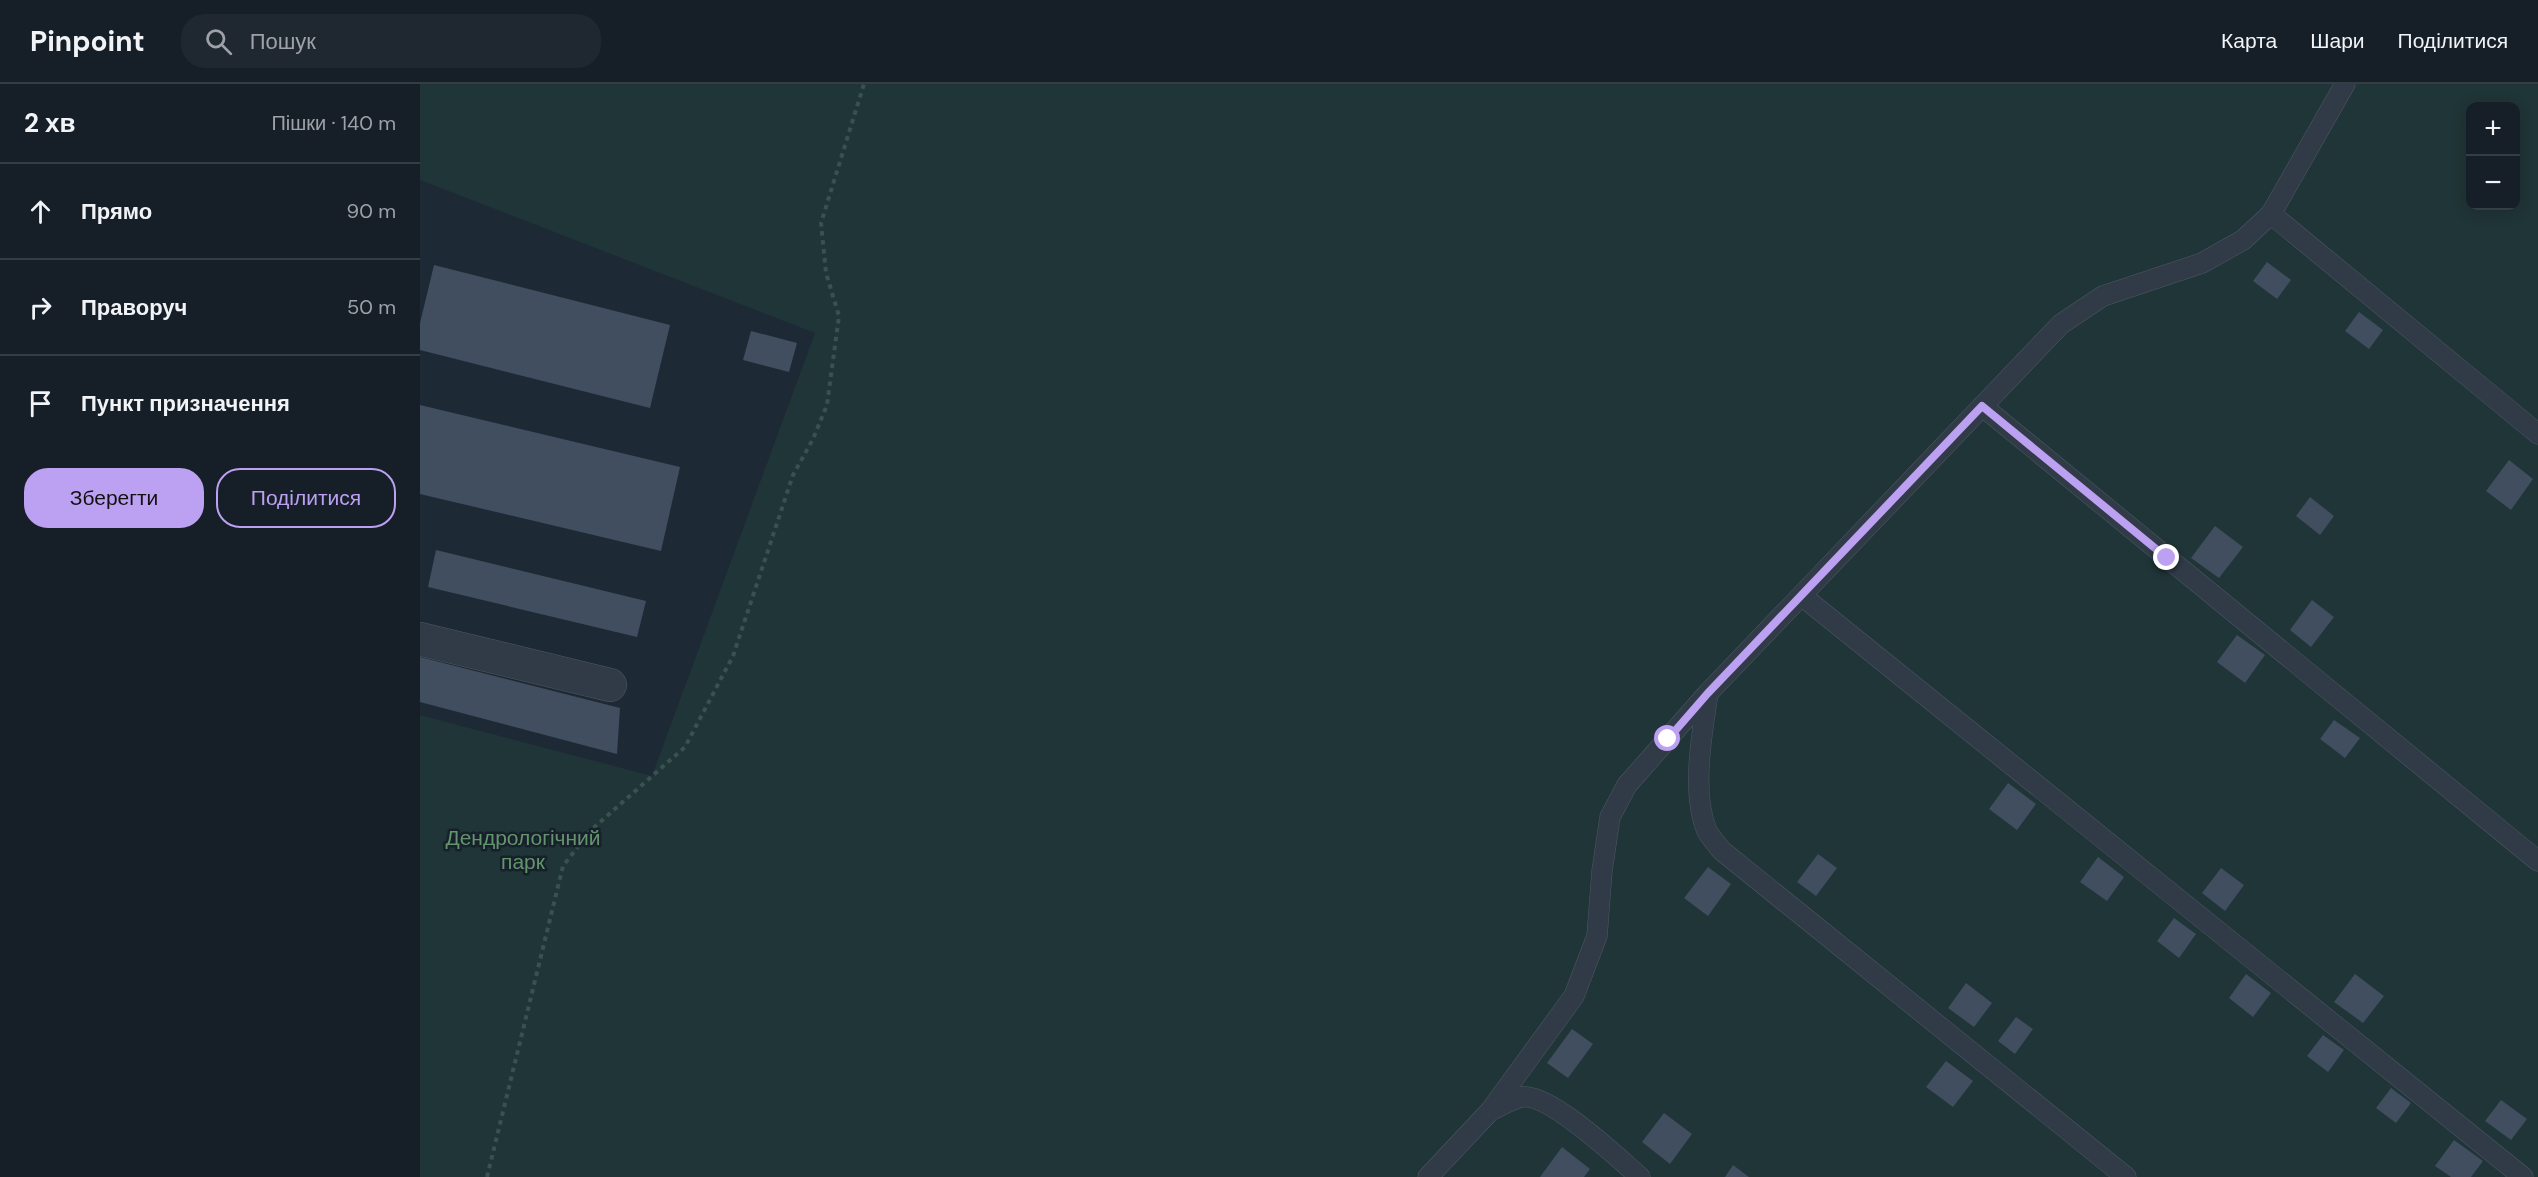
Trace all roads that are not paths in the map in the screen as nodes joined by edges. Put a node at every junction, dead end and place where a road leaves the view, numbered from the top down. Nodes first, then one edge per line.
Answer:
1 (2345, 84) edge
2 (2271, 214) junction
3 (1982, 406) junction
4 (2538, 434) edge
5 (1802, 596) junction
6 (420, 639) edge
7 (610, 685) dead end
8 (1708, 693) junction
9 (2538, 861) edge
10 (1491, 1110) junction
11 (1428, 1177) edge
12 (1640, 1177) edge
13 (2126, 1177) edge
14 (2523, 1177) edge

1 - 2 lane
2 - 3 lane
2 - 4 lane
3 - 5 lane
3 - 9 lane
5 - 8 lane
5 - 14 lane
6 - 7 street
8 - 10 lane
8 - 13 lane
10 - 11 lane
10 - 12 lane

